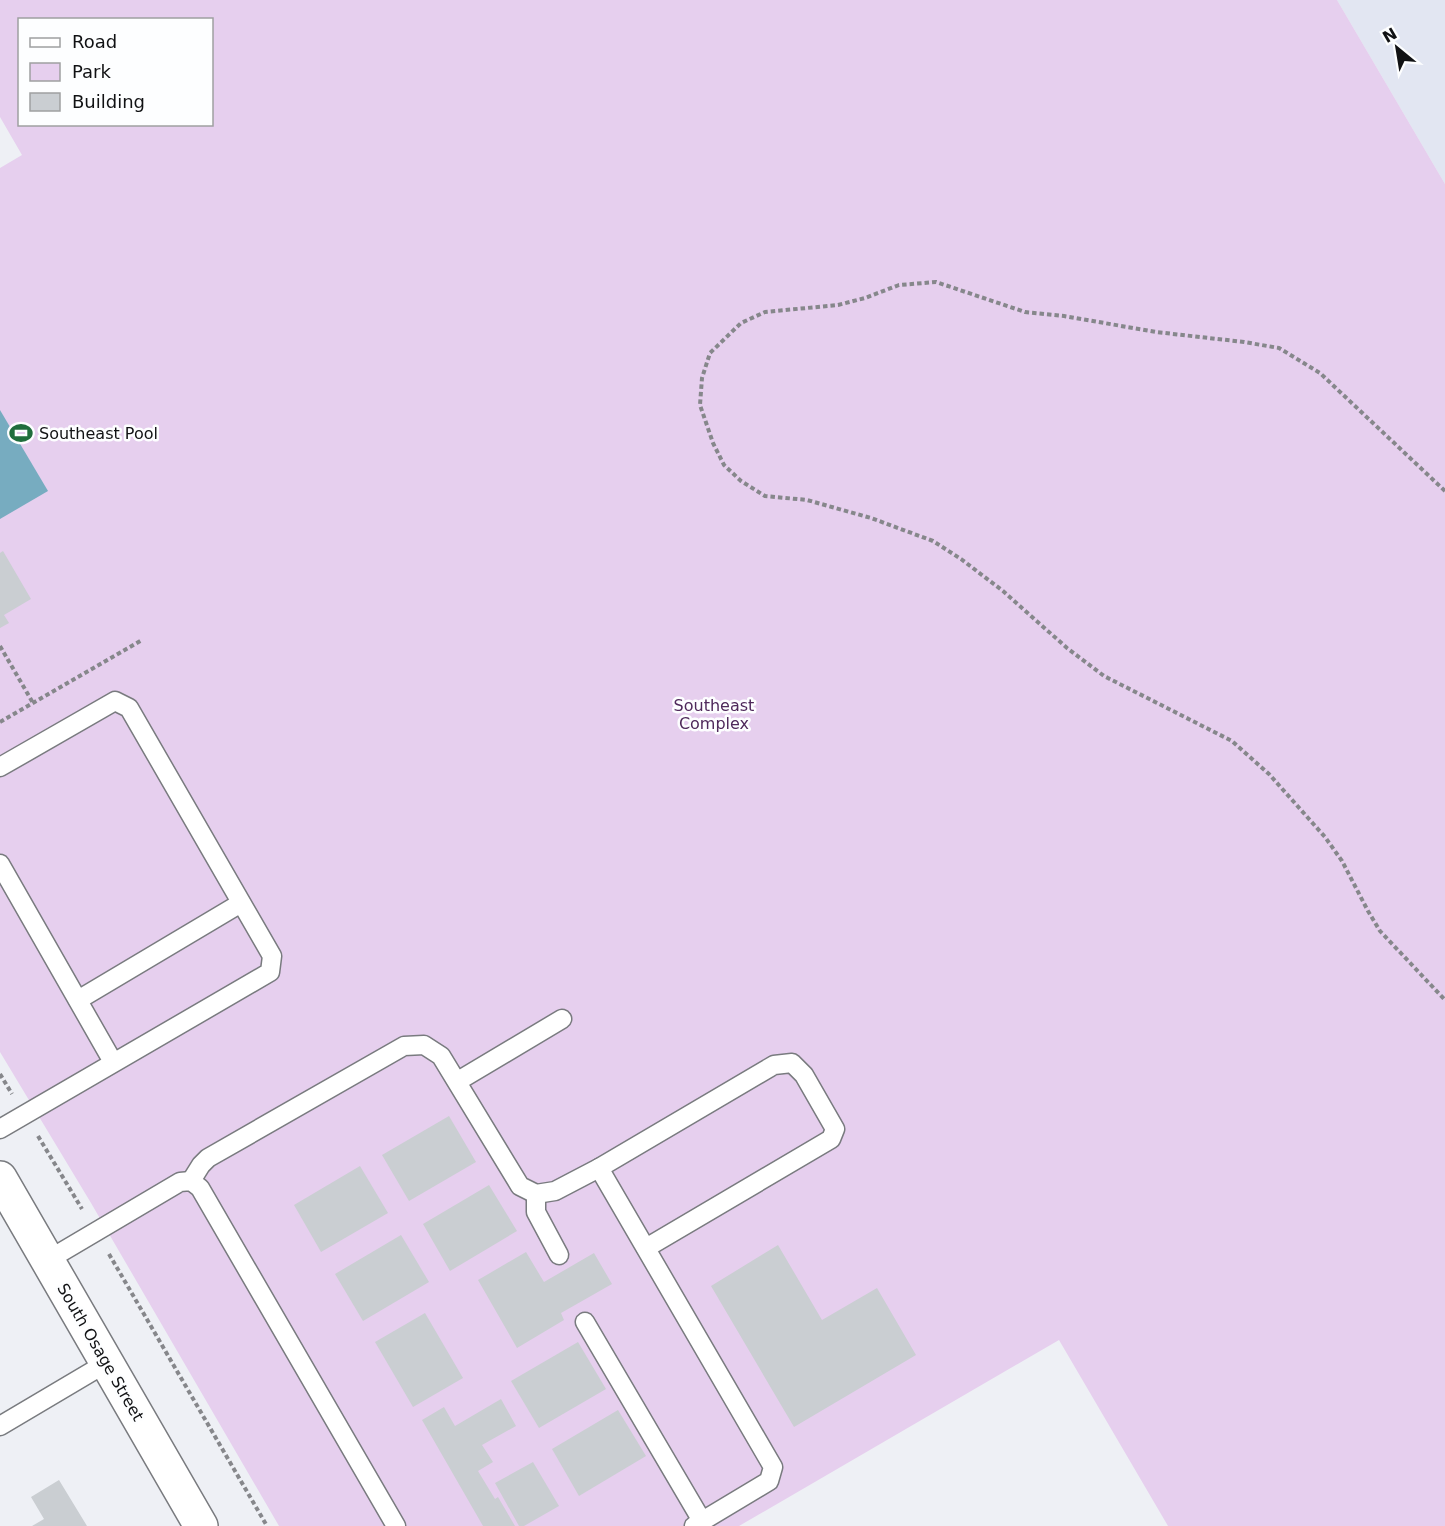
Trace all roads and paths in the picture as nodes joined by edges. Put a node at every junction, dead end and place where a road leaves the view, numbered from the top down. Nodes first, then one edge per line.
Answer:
1 (1445, 492) edge
2 (142, 640) dead end
3 (0, 646) edge
4 (33, 703) junction
5 (0, 722) edge
6 (0, 767) edge
7 (0, 864) edge
8 (241, 903) junction
9 (78, 1000) junction
10 (1445, 1000) edge
11 (562, 1019) dead end
12 (113, 1062) junction
13 (0, 1074) edge
14 (458, 1081) junction
15 (25, 1114) junction
16 (0, 1129) edge
17 (599, 1168) junction
18 (0, 1178) edge
19 (191, 1180) junction
20 (536, 1194) junction
21 (96, 1232) junction
22 (646, 1248) junction
23 (560, 1255) dead end
24 (48, 1260) junction
25 (585, 1322) dead end
26 (108, 1362) junction
27 (0, 1426) edge
28 (698, 1524) edge
29 (201, 1526) edge
30 (267, 1526) edge
31 (396, 1526) edge

1 - 10 path
2 - 4 path
3 - 4 path
4 - 5 path
6 - 8 lane
7 - 9 lane
8 - 9 lane
8 - 12 lane
9 - 12 lane
11 - 14 lane
12 - 15 lane
13 - 15 path
14 - 19 lane
14 - 20 lane
15 - 16 lane
15 - 21 path
17 - 20 lane
17 - 22 lane
17 - 22 lane
18 - 24 main road, South Osage Street
19 - 21 lane
19 - 31 lane
20 - 23 lane
21 - 24 lane
21 - 30 path
22 - 28 lane
24 - 26 main road, South Osage Street
25 - 28 lane
26 - 27 lane
26 - 29 main road, South Osage Street

